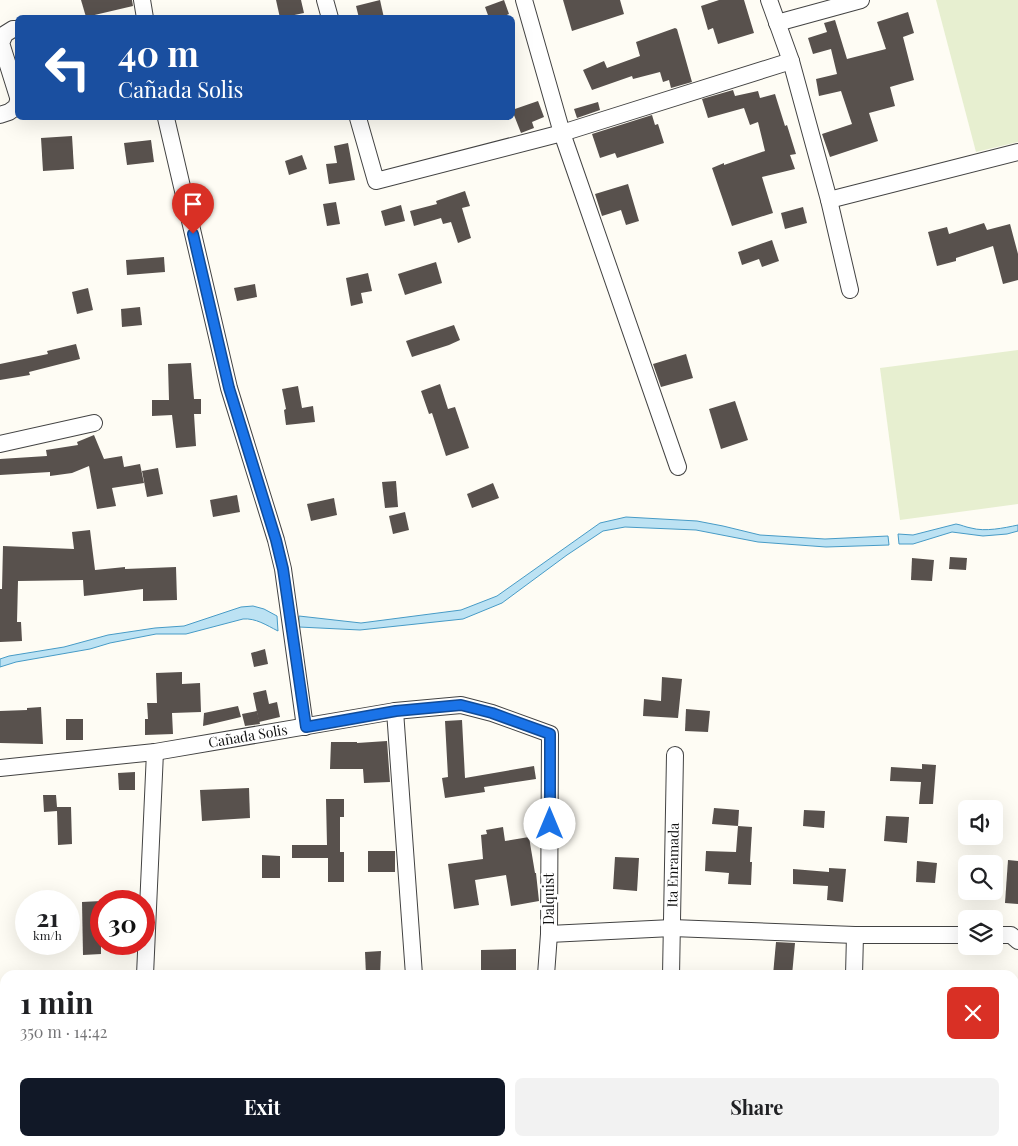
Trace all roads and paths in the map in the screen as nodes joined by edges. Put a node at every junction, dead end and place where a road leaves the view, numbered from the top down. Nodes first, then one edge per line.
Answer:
1 (142, 0) edge
2 (325, 0) edge
3 (524, 0) edge
4 (769, 0) edge
5 (861, 0) edge
6 (144, 15) edge
7 (329, 15) edge
8 (777, 23) junction
9 (15, 29) edge
10 (791, 61) junction
11 (15, 88) edge
12 (15, 108) edge
13 (0, 115) edge
14 (166, 120) edge
15 (359, 120) edge
16 (562, 133) junction
17 (1018, 152) edge
18 (829, 200) junction
19 (850, 290) dead end
20 (94, 423) dead end
21 (0, 444) edge
22 (678, 467) dead end
23 (396, 711) junction
24 (306, 727) junction
25 (550, 734) joint
26 (155, 752) junction
27 (676, 756) dead end
28 (0, 768) edge
29 (672, 928) junction
30 (549, 934) junction
31 (855, 935) junction
32 (958, 935) edge
33 (1003, 935) edge
34 (1018, 941) edge
35 (145, 970) edge
36 (414, 970) edge
37 (546, 970) edge
38 (671, 970) edge
39 (854, 970) edge

1 - 6 street
2 - 7 street
3 - 16 street
4 - 8 street
5 - 8 street
8 - 10 street
9 - 11 street
10 - 16 street
10 - 18 street
12 - 13 street
14 - 24 street
15 - 16 street
16 - 22 street
17 - 18 street
18 - 19 street
20 - 21 street
23 - 24 street, Cañada Solis
23 - 25 street, Cañada Solis
23 - 36 street
24 - 26 street, Cañada Solis
25 - 30 street, Dalquist
26 - 28 street, Cañada Solis
26 - 35 street
27 - 29 street, Ita Enramada
29 - 30 street
29 - 31 street
29 - 38 street, Ita Enramada
30 - 37 street, Dalquist
31 - 32 street
31 - 39 street
33 - 34 street

